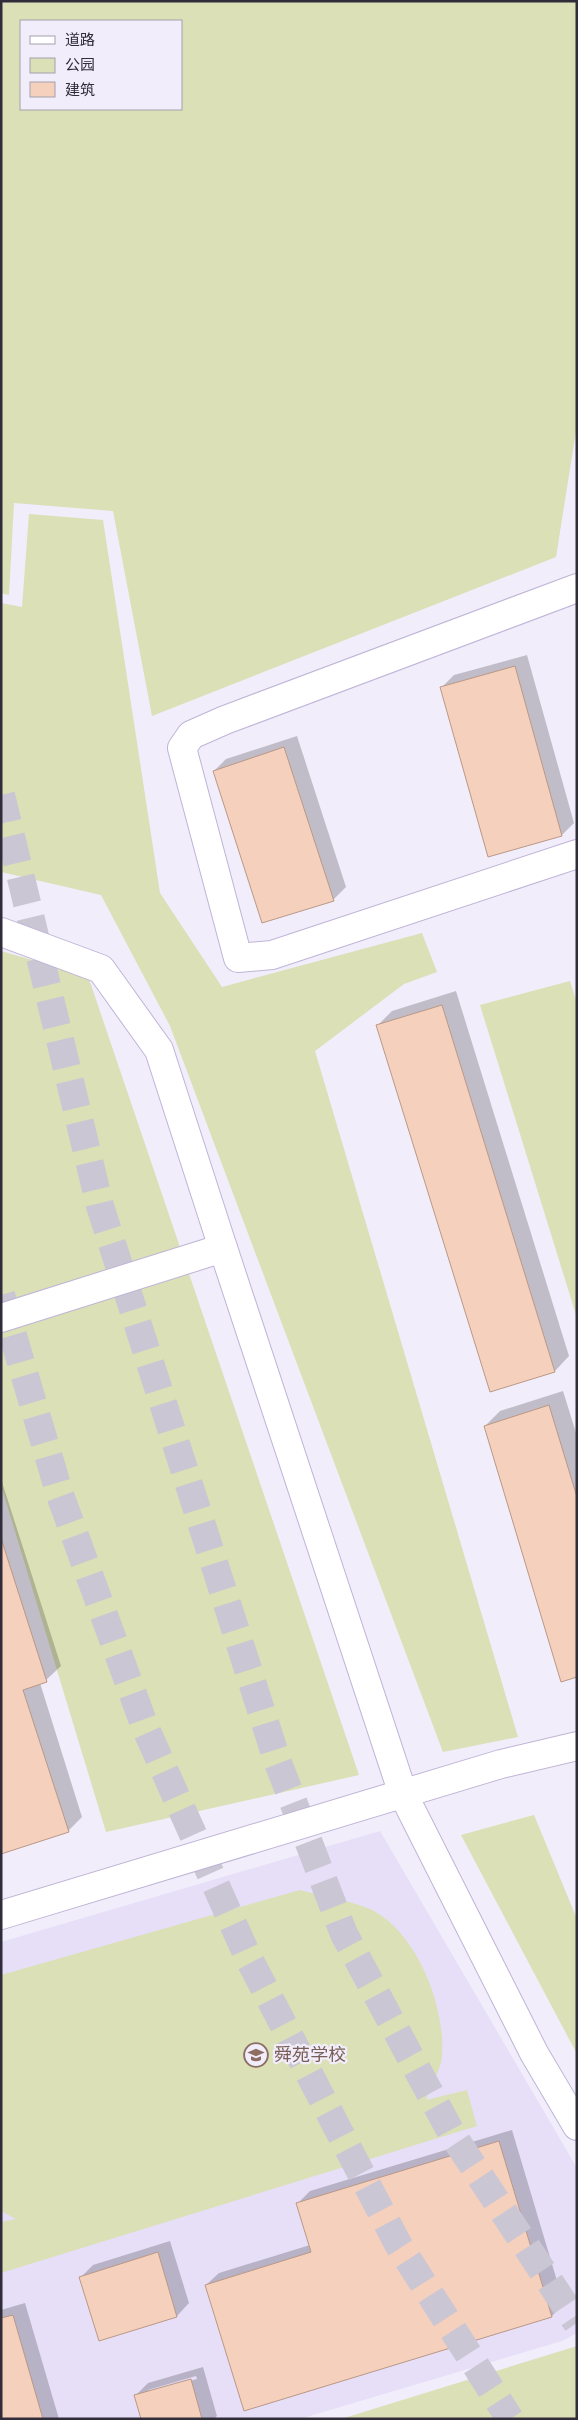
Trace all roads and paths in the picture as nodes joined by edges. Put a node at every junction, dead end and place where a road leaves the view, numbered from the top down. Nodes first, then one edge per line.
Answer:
1 (577, 588) edge
2 (577, 854) edge
3 (1, 932) edge
4 (223, 1248) junction
5 (1, 1318) edge
6 (577, 1746) edge
7 (402, 1794) junction
8 (1, 1914) edge
9 (577, 2126) edge

1 - 2 street
3 - 4 street
4 - 5 street
4 - 7 street
6 - 7 street
7 - 8 street
7 - 9 street

